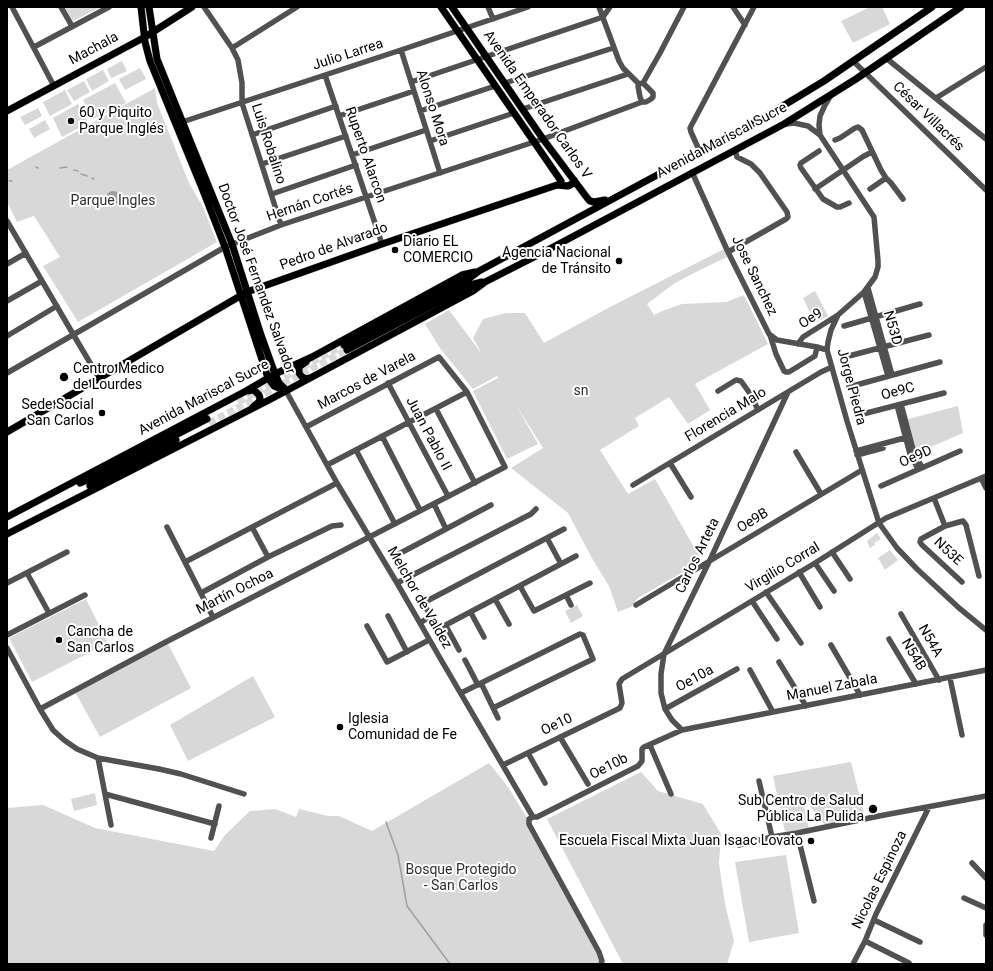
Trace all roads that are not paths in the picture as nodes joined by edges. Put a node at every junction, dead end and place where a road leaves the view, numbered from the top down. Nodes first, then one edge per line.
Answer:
1 (12, 7) edge
2 (61, 7) edge
3 (109, 7) edge
4 (141, 7) edge
5 (149, 7) edge
6 (192, 7) edge
7 (204, 7) edge
8 (297, 7) edge
9 (441, 7) edge
10 (452, 7) edge
11 (488, 7) edge
12 (528, 7) edge
13 (599, 7) edge
14 (610, 7) edge
15 (684, 7) edge
16 (733, 7) edge
17 (754, 7) edge
18 (932, 7) edge
19 (961, 7) edge
20 (603, 17) junction
21 (493, 19) junction
22 (745, 25) junction
23 (72, 26) junction
24 (466, 28) junction
25 (458, 31) junction
26 (153, 32) junction
27 (145, 37) junction
28 (34, 47) junction
29 (232, 48) junction
30 (613, 48) junction
31 (401, 50) junction
32 (486, 56) junction
33 (886, 58) junction
34 (477, 59) junction
35 (853, 61) junction
36 (986, 66) edge
37 (865, 73) junction
38 (628, 74) junction
39 (325, 75) junction
40 (411, 82) junction
41 (505, 83) junction
42 (641, 83) junction
43 (54, 86) junction
44 (495, 86) junction
45 (414, 91) junction
46 (832, 93) junction
47 (936, 98) junction
48 (242, 102) junction
49 (642, 102) junction
50 (336, 106) junction
51 (523, 109) junction
52 (7, 110) edge
53 (420, 111) junction
54 (514, 113) junction
55 (339, 116) junction
56 (183, 122) junction
57 (176, 124) junction
58 (784, 124) junction
59 (426, 130) junction
60 (252, 135) junction
61 (820, 135) junction
62 (346, 136) junction
63 (543, 139) junction
64 (986, 139) edge
65 (835, 140) dead end
66 (430, 141) junction
67 (534, 142) junction
68 (734, 150) junction
69 (819, 151) dead end
70 (700, 152) junction
71 (872, 152) junction
72 (352, 155) junction
73 (262, 164) junction
74 (356, 165) junction
75 (843, 170) junction
76 (692, 172) junction
77 (440, 173) junction
78 (572, 178) junction
79 (886, 178) junction
80 (559, 183) junction
81 (816, 189) junction
82 (870, 189) dead end
83 (986, 190) edge
84 (272, 194) junction
85 (366, 197) junction
86 (610, 199) junction
87 (903, 199) dead end
88 (849, 202) dead end
89 (8, 223) edge
90 (282, 225) junction
91 (382, 244) junction
92 (228, 245) junction
93 (728, 252) junction
94 (26, 253) junction
95 (7, 264) edge
96 (479, 271) junction
97 (42, 281) junction
98 (485, 282) junction
99 (866, 290) junction
100 (244, 294) junction
101 (7, 301) edge
102 (920, 304) dead end
103 (57, 306) junction
104 (838, 315) junction
105 (874, 317) junction
106 (844, 326) dead end
107 (73, 334) junction
108 (769, 334) junction
109 (929, 335) dead end
110 (7, 336) edge
111 (798, 344) junction
112 (817, 347) junction
113 (882, 347) junction
114 (827, 350) junction
115 (312, 357) junction
116 (845, 357) dead end
117 (940, 362) dead end
118 (832, 367) junction
119 (7, 373) edge
120 (275, 374) junction
121 (890, 376) junction
122 (312, 377) junction
123 (100, 378) junction
124 (268, 378) junction
125 (388, 383) junction
126 (849, 387) dead end
127 (246, 391) junction
128 (286, 391) junction
129 (718, 391) dead end
130 (467, 392) junction
131 (788, 392) junction
132 (944, 393) dead end
133 (899, 405) junction
134 (436, 409) junction
135 (758, 410) junction
136 (248, 411) junction
137 (859, 415) dead end
138 (409, 423) junction
139 (306, 426) junction
140 (7, 432) edge
141 (382, 436) junction
142 (908, 439) junction
143 (356, 450) junction
144 (960, 451) dead end
145 (796, 452) dead end
146 (857, 453) junction
147 (670, 463) junction
148 (327, 465) junction
149 (920, 468) junction
150 (862, 470) junction
151 (983, 477) edge
152 (337, 483) junction
153 (475, 483) junction
154 (633, 485) dead end
155 (881, 486) dead end
156 (986, 488) edge
157 (822, 494) junction
158 (49, 495) junction
159 (448, 496) junction
160 (691, 497) dead end
161 (934, 498) junction
162 (434, 504) junction
163 (491, 505) dead end
164 (58, 507) junction
165 (536, 509) dead end
166 (420, 510) junction
167 (7, 517) edge
168 (879, 523) junction
169 (395, 524) junction
170 (341, 526) dead end
171 (945, 526) junction
172 (252, 527) junction
173 (167, 528) dead end
174 (446, 529) junction
175 (564, 529) dead end
176 (7, 534) edge
177 (370, 536) junction
178 (547, 538) junction
179 (67, 552) dead end
180 (832, 552) junction
181 (576, 556) dead end
182 (268, 557) junction
183 (393, 557) dead end
184 (185, 562) junction
185 (709, 562) junction
186 (815, 563) junction
187 (561, 564) junction
188 (799, 572) junction
189 (27, 573) junction
190 (979, 576) dead end
191 (850, 580) dead end
192 (962, 582) dead end
193 (7, 583) edge
194 (397, 583) junction
195 (590, 583) dead end
196 (520, 586) junction
197 (834, 591) dead end
198 (766, 592) junction
199 (201, 594) junction
200 (85, 595) dead end
201 (566, 595) junction
202 (495, 600) junction
203 (752, 601) junction
204 (636, 604) dead end
205 (571, 605) dead end
206 (820, 607) dead end
207 (470, 613) junction
208 (49, 614) junction
209 (901, 614) dead end
210 (388, 616) dead end
211 (431, 616) junction
212 (213, 617) junction
213 (420, 622) junction
214 (509, 624) dead end
215 (367, 626) dead end
216 (446, 626) junction
217 (986, 630) edge
218 (7, 635) edge
219 (484, 637) dead end
220 (777, 639) dead end
221 (890, 639) dead end
222 (429, 640) junction
223 (801, 643) dead end
224 (831, 645) dead end
225 (7, 648) edge
226 (459, 650) dead end
227 (407, 652) junction
228 (664, 654) junction
229 (465, 660) dead end
230 (779, 662) dead end
231 (737, 669) dead end
232 (750, 670) dead end
233 (986, 670) edge
234 (950, 678) junction
235 (939, 680) junction
236 (479, 684) junction
237 (916, 684) junction
238 (461, 693) junction
239 (860, 695) junction
240 (621, 706) joint
241 (806, 706) junction
242 (493, 708) junction
243 (40, 709) junction
244 (665, 709) junction
245 (773, 712) junction
246 (498, 718) dead end
247 (682, 730) junction
248 (962, 735) dead end
249 (560, 737) junction
250 (650, 745) junction
251 (528, 753) junction
252 (98, 758) junction
253 (503, 765) junction
254 (759, 781) dead end
255 (545, 783) dead end
256 (588, 784) dead end
257 (105, 794) junction
258 (244, 794) dead end
259 (671, 794) dead end
260 (986, 796) edge
261 (218, 806) dead end
262 (929, 807) junction
263 (533, 816) junction
264 (215, 824) junction
265 (111, 825) dead end
266 (797, 833) junction
267 (772, 837) junction
268 (211, 838) dead end
269 (739, 845) dead end
270 (972, 863) dead end
271 (986, 878) edge
272 (964, 898) dead end
273 (814, 901) dead end
274 (986, 908) edge
275 (874, 920) junction
276 (986, 925) edge
277 (986, 935) edge
278 (865, 941) junction
279 (920, 942) dead end
280 (855, 963) edge
281 (909, 963) dead end
282 (601, 964) edge

1 - 28 street
2 - 23 street
3 - 23 street
4 - 27 main road, Doctor José Fernandez Salvador
5 - 26 main road, Doctor José Fernandez Salvador
6 - 26 main road, Machala
7 - 29 street, Luis Robalino
8 - 29 street
9 - 25 main road, Avenida Emperador Carlos V
10 - 24 main road, Avenida Emperador Carlos V
11 - 21 street
12 - 21 street, Julio Larrea
13 - 20 street
14 - 20 street
15 - 42 street
16 - 22 street
17 - 22 street
18 - 35 main road, Avenida Mariscal Sucre
19 - 33 main road, Avenida Mariscal Sucre
20 - 30 street
20 - 32 street
21 - 24 street, Julio Larrea
22 - 70 street
23 - 28 street
24 - 25 street, Julio Larrea
24 - 32 main road, Avenida Emperador Carlos V
25 - 31 street, Julio Larrea
25 - 34 main road, Avenida Emperador Carlos V
26 - 27 main road, Machala
26 - 56 main road, Doctor José Fernandez Salvador
27 - 43 main road, Machala
27 - 57 main road, Doctor José Fernandez Salvador
28 - 43 street
29 - 48 street, Luis Robalino
30 - 38 street
30 - 41 street
31 - 39 street, Julio Larrea
31 - 40 street, Alonso Mora
32 - 34 street
32 - 41 main road, Avenida Emperador Carlos V
33 - 37 main road, Avenida Mariscal Sucre
33 - 47 street
34 - 40 street
34 - 44 main road, Avenida Emperador Carlos V
35 - 37 street, César Villacrés
35 - 70 main road, Avenida Mariscal Sucre
36 - 47 street
37 - 46 main road, Avenida Mariscal Sucre
37 - 83 street, César Villacrés
38 - 42 street
38 - 51 street
39 - 48 street, Julio Larrea
39 - 50 street, Ruperto Alarcon
40 - 45 street, Alonso Mora
41 - 51 main road, Avenida Emperador Carlos V
42 - 49 street
42 - 49 street
43 - 52 main road, Machala
44 - 53 street
44 - 54 main road, Avenida Emperador Carlos V
45 - 53 street, Alonso Mora
45 - 55 street
46 - 58 main road, Avenida Mariscal Sucre
46 - 61 street
47 - 64 street
48 - 56 street, Julio Larrea
48 - 60 street, Luis Robalino
49 - 63 street, Hernán Cortés
50 - 55 street, Ruperto Alarcon
50 - 60 street
51 - 63 main road, Avenida Emperador Carlos V
53 - 59 street, Alonso Mora
54 - 66 street
54 - 67 main road, Avenida Emperador Carlos V
55 - 62 street, Ruperto Alarcon
56 - 57 street, Julio Larrea
56 - 92 main road, Doctor José Fernandez Salvador
57 - 92 main road, Doctor José Fernandez Salvador
58 - 61 street, Jorge Piedra
58 - 68 main road, Avenida Mariscal Sucre
59 - 66 street, Alonso Mora
59 - 72 street
60 - 73 street, Luis Robalino
61 - 75 street, Jorge Piedra
62 - 72 street, Ruperto Alarcon
62 - 73 street
63 - 67 street, Hernán Cortés
63 - 78 main road, Avenida Emperador Carlos V
65 - 71 street
66 - 77 street, Alonso Mora
67 - 77 street, Hernán Cortés
67 - 80 main road, Avenida Emperador Carlos V
68 - 76 main road, Avenida Mariscal Sucre
68 - 93 street
69 - 81 street
70 - 86 main road, Avenida Mariscal Sucre
71 - 75 street
71 - 79 street
72 - 74 street, Ruperto Alarcon
73 - 84 street, Luis Robalino
74 - 84 street
74 - 85 street, Ruperto Alarcon
75 - 81 street
75 - 99 street, Jorge Piedra
76 - 93 street, Jose Sanchez
76 - 98 main road, Avenida Mariscal Sucre
77 - 85 street, Hernán Cortés
78 - 80 main road, Pedro de Alvarado
78 - 86 main road, Avenida Emperador Carlos V
79 - 82 street
79 - 87 street
80 - 91 main road, Pedro de Alvarado
81 - 88 street
84 - 90 street, Luis Robalino
85 - 90 street, Hernán Cortés
85 - 91 street, Ruperto Alarcon
86 - 96 main road, Avenida Mariscal Sucre
89 - 94 street
90 - 92 street, Hernán Cortés
91 - 100 main road, Pedro de Alvarado
92 - 100 main road, Doctor José Fernandez Salvador
92 - 107 street, Hernán Cortés
93 - 108 street, Jose Sanchez
94 - 95 street
94 - 97 street
96 - 98 main road, Avenida Mariscal Sucre
96 - 115 main road, Avenida Mariscal Sucre
97 - 101 street
97 - 103 street
98 - 122 main road, Avenida Mariscal Sucre
99 - 104 street, Jorge Piedra
99 - 105 street, N53D
100 - 120 main road, Doctor José Fernandez Salvador
100 - 123 main road, Pedro de Alvarado
100 - 124 main road, Doctor José Fernandez Salvador
102 - 105 street
103 - 107 street
103 - 110 street
104 - 111 street, Oe9
104 - 114 street, Jorge Piedra
105 - 106 street
105 - 113 street, N53D
107 - 119 street, Hernán Cortés
107 - 123 street
108 - 111 street, Jose Sanchez
108 - 112 street
109 - 113 street
111 - 112 street, Jose Sanchez
112 - 114 street, Jose Sanchez
113 - 116 street
113 - 121 street, N53D
114 - 118 street, Jorge Piedra
115 - 120 main road, Avenida Mariscal Sucre
115 - 122 main road
117 - 121 street
118 - 131 street, Florencia Malo
118 - 146 street, Jorge Piedra
120 - 124 main road, Avenida Mariscal Sucre
120 - 128 main road, Doctor José Fernandez Salvador
121 - 126 street
122 - 128 main road, Avenida Mariscal Sucre
123 - 140 main road, Pedro de Alvarado
124 - 127 main road, Avenida Mariscal Sucre
124 - 128 main road, Doctor José Fernandez Salvador
125 - 130 street, Marcos de Varela
125 - 138 street, Juan Pablo II
125 - 139 street, Marcos de Varela
127 - 136 main road
127 - 158 main road, Avenida Mariscal Sucre
128 - 136 main road, Avenida Mariscal Sucre
128 - 139 street, Melchor de Valdez
129 - 135 street
130 - 134 street
130 - 153 street, Martín Ochoa
131 - 135 street, Florencia Malo
131 - 185 street, Carlos Arteta
132 - 133 street, Oe9C
133 - 137 street, Oe9C
133 - 142 street
134 - 138 street
134 - 153 street
135 - 147 street, Florencia Malo
136 - 164 main road, Avenida Mariscal Sucre
138 - 141 street
138 - 159 street, Juan Pablo II
139 - 148 street, Melchor de Valdez
141 - 143 street
141 - 166 street
142 - 146 street
142 - 149 street
143 - 148 street
143 - 169 street
144 - 149 street, Oe9D
145 - 157 street
146 - 150 street, Jorge Piedra
147 - 154 street, Florencia Malo
147 - 160 street
148 - 152 street, Melchor de Valdez
149 - 155 street, Oe9D
150 - 157 street, Oe9B
150 - 168 street, Jorge Piedra
151 - 156 street
151 - 161 street, Virgilio Corral
152 - 172 street
152 - 177 street, Melchor de Valdez
153 - 159 street, Martín Ochoa
157 - 185 street, Oe9B
158 - 164 main road, Avenida Mariscal Sucre
158 - 167 main road, Avenida Mariscal Sucre
159 - 162 street, Martín Ochoa
161 - 168 street, Virgilio Corral
161 - 171 street
162 - 166 street, Martín Ochoa
162 - 174 street
163 - 174 street
164 - 176 main road, Avenida Mariscal Sucre
165 - 194 street
166 - 169 street, Martín Ochoa
168 - 180 street, Virgilio Corral
168 - 217 street, Jorge Piedra
169 - 177 street, Martín Ochoa
170 - 182 street
171 - 190 street
171 - 192 street, N53E
172 - 182 street
172 - 184 street
173 - 184 street
174 - 183 street
175 - 178 street
177 - 194 street, Melchor de Valdez
177 - 212 street, Martín Ochoa
178 - 187 street
178 - 211 street
179 - 189 street
180 - 186 street, Virgilio Corral
180 - 191 street
181 - 187 street
182 - 199 street
184 - 199 street
185 - 204 street, Oe9B
185 - 228 street, Carlos Arteta
186 - 188 street, Virgilio Corral
186 - 197 street
187 - 196 street
188 - 198 street, Virgilio Corral
188 - 206 street
189 - 193 street
189 - 208 street
194 - 213 street, Melchor de Valdez
195 - 201 street
196 - 201 street
196 - 202 street
198 - 203 street, Virgilio Corral
198 - 223 street
199 - 212 street
200 - 208 street
201 - 205 street
202 - 207 street
202 - 214 street
203 - 220 street
203 - 228 street, Virgilio Corral
207 - 216 street
207 - 219 street
208 - 218 street
209 - 235 street, N54A
210 - 227 street
211 - 213 street
211 - 216 street
212 - 243 street, Martín Ochoa
213 - 222 street, Melchor de Valdez
215 - 227 street
216 - 226 street
221 - 237 street, N54B
222 - 227 street
222 - 238 street, Melchor de Valdez
224 - 239 street
225 - 243 street
228 - 240 street, Virgilio Corral
228 - 244 street, Carlos Arteta
229 - 236 street
230 - 241 street
231 - 244 street, Oe10a
232 - 245 street
233 - 234 street, Manuel Zabala
234 - 235 street, Manuel Zabala
234 - 248 street
235 - 237 street, Manuel Zabala
236 - 238 street
236 - 242 street
236 - 242 street
237 - 239 street, Manuel Zabala
238 - 253 street, Melchor de Valdez
239 - 241 street, Manuel Zabala
240 - 249 street, Oe10
241 - 245 street, Manuel Zabala
242 - 246 street
243 - 252 street
244 - 247 street, Carlos Arteta
245 - 247 street, Manuel Zabala
247 - 250 street
249 - 251 street, Oe10
249 - 256 street
250 - 259 street
250 - 263 street, Oe10b
251 - 253 street, Oe10
251 - 255 street
252 - 257 street
252 - 258 street
253 - 263 street, Melchor de Valdez
254 - 267 street
257 - 264 street
257 - 265 street
260 - 262 street
261 - 264 street
262 - 266 street
262 - 275 street, Nicolas Espinoza
263 - 282 street
264 - 268 street
266 - 267 street
266 - 273 street
267 - 269 street
270 - 271 street
272 - 274 street
275 - 278 street, Nicolas Espinoza
275 - 279 street
276 - 277 street
278 - 280 street, Nicolas Espinoza
278 - 281 street

